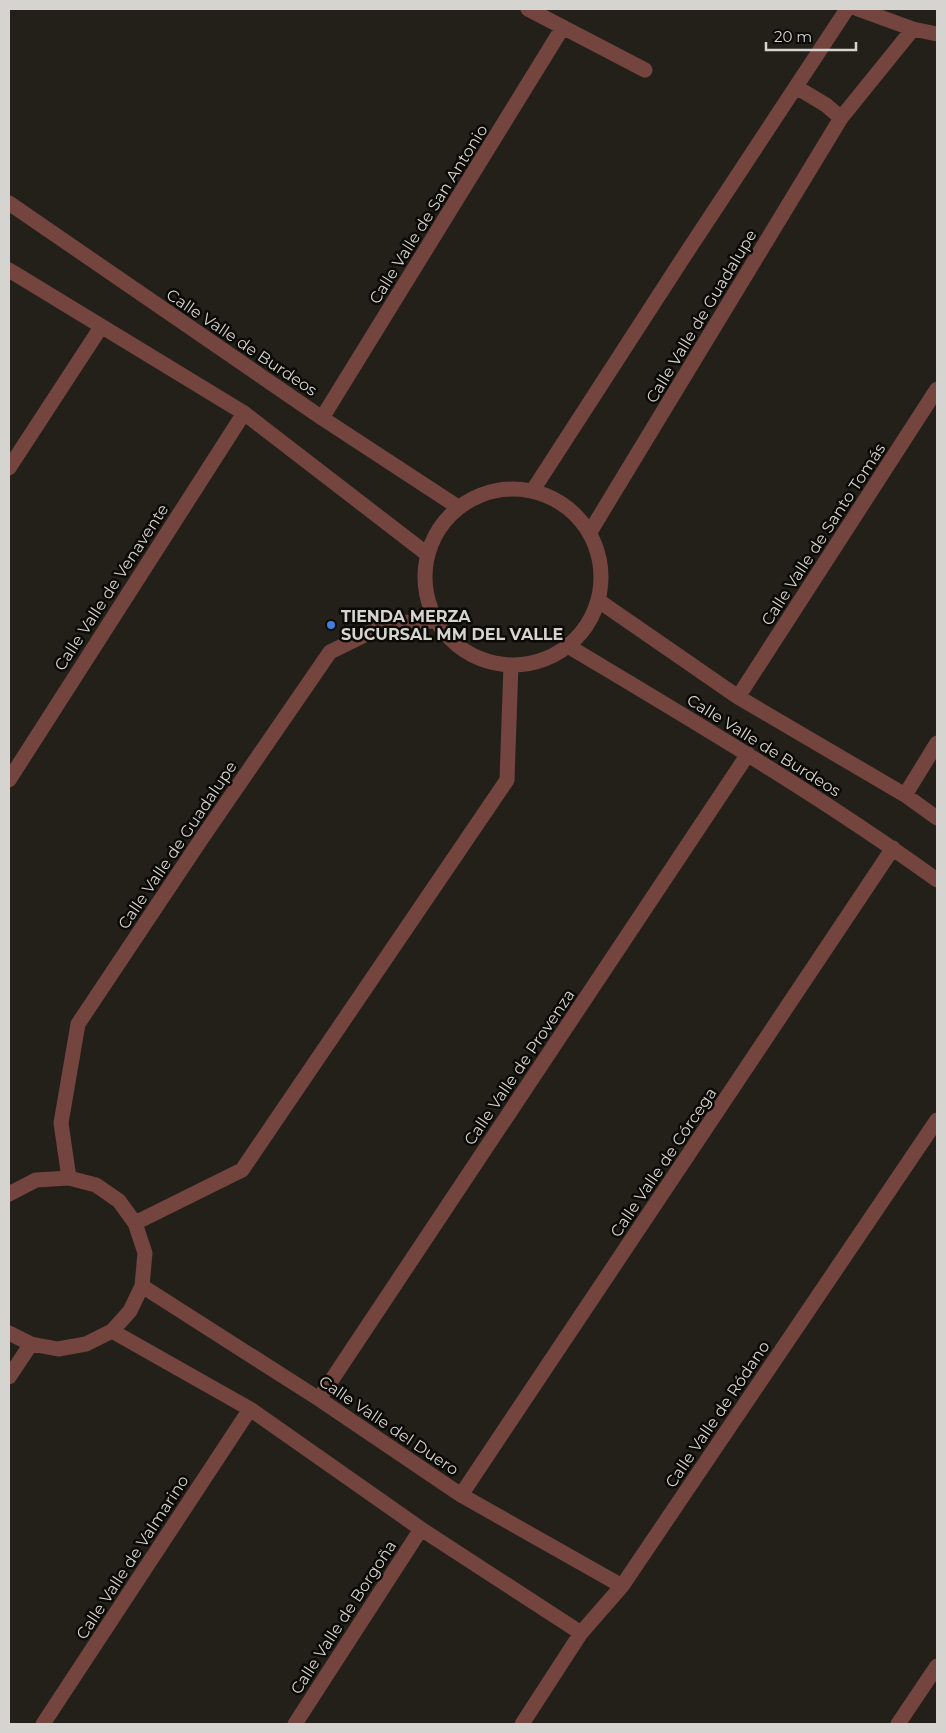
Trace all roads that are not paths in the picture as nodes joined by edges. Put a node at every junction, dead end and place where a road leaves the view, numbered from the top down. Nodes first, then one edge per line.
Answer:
1 (528, 9) edge
2 (848, 9) edge
3 (858, 9) edge
4 (563, 28) junction
5 (912, 29) junction
6 (937, 34) edge
7 (645, 70) dead end
8 (796, 87) junction
9 (841, 118) junction
10 (9, 204) edge
11 (9, 270) edge
12 (101, 327) junction
13 (937, 389) edge
14 (244, 413) junction
15 (322, 418) junction
16 (9, 468) edge
17 (533, 490) junction
18 (458, 507) junction
19 (590, 532) junction
20 (427, 554) junction
21 (599, 601) junction
22 (436, 621) junction
23 (568, 646) junction
24 (511, 665) junction
25 (738, 697) junction
26 (937, 743) edge
27 (748, 754) junction
28 (9, 780) edge
29 (904, 796) junction
30 (937, 818) edge
31 (893, 848) junction
32 (937, 880) edge
33 (937, 1120) edge
34 (70, 1178) junction
35 (9, 1194) edge
36 (135, 1223) junction
37 (142, 1286) junction
38 (112, 1331) junction
39 (9, 1333) edge
40 (31, 1344) junction
41 (9, 1377) edge
42 (319, 1398) junction
43 (250, 1410) junction
44 (461, 1495) junction
45 (421, 1529) junction
46 (622, 1586) junction
47 (581, 1633) junction
48 (937, 1666) edge
49 (43, 1724) edge
50 (295, 1724) edge
51 (522, 1724) edge
52 (898, 1724) edge

1 - 4 street
2 - 8 street
3 - 5 street
4 - 7 street
4 - 15 street, Calle Valle de San Antonio
5 - 6 street
5 - 9 street, Calle Valle de Guadalupe
8 - 9 street
8 - 17 street
9 - 19 street, Calle Valle de Guadalupe
10 - 15 street, Calle Valle de Burdeos
11 - 12 street
12 - 14 street
12 - 16 street
13 - 25 street, Calle Valle de Santo Tomás
14 - 20 street
14 - 28 street, Calle Valle de Venavente
15 - 18 street, Calle Valle de Burdeos
17 - 18 street
17 - 19 street
18 - 20 street
19 - 21 street
20 - 22 street
21 - 23 street
21 - 25 street, Calle Valle de Burdeos
22 - 24 street
22 - 34 street, Calle Valle de Guadalupe
23 - 24 street
23 - 27 street, Calle Valle de Burdeos
24 - 36 street
25 - 29 street, Calle Valle de Burdeos
26 - 29 street
27 - 31 street, Calle Valle de Burdeos
27 - 42 street, Calle Valle de Provenza
29 - 30 street, Calle Valle de Burdeos
31 - 32 street, Calle Valle de Burdeos
31 - 44 street, Calle Valle de Córcega
33 - 46 street, Calle Valle de Ródano
34 - 35 street
34 - 36 street
36 - 37 street
37 - 38 street
37 - 42 street, Calle Valle del Duero
38 - 40 street
38 - 43 street
39 - 40 street
40 - 41 street
42 - 44 street, Calle Valle del Duero
43 - 45 street
43 - 49 street, Calle Valle de Valmarino
44 - 46 street, Calle Valle del Duero
45 - 47 street
45 - 50 street, Calle Valle de Borgoña
46 - 47 street, Calle Valle de Ródano
47 - 51 street, Calle Valle de Ródano
48 - 52 street

